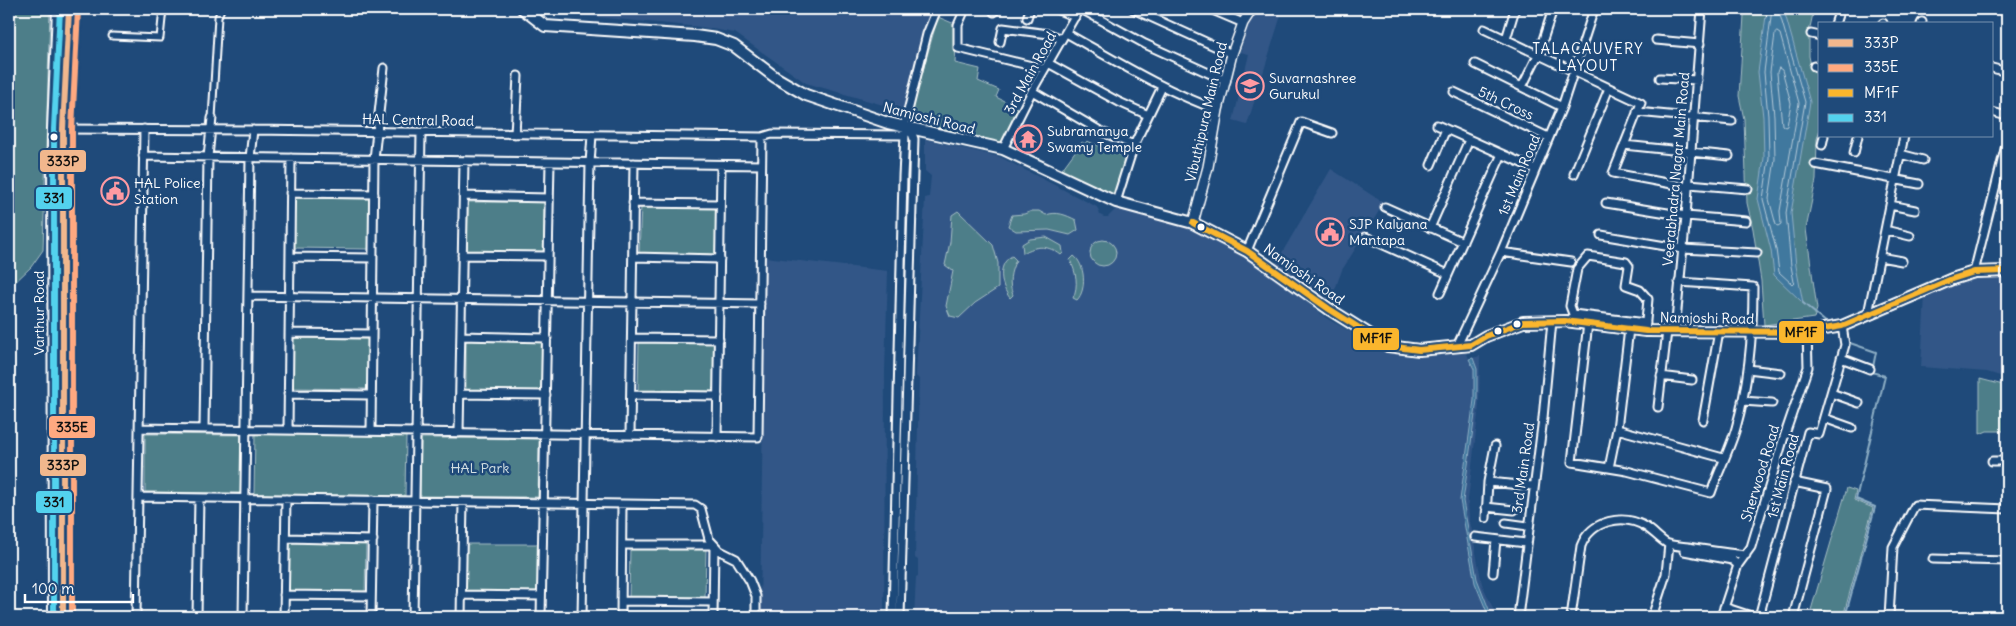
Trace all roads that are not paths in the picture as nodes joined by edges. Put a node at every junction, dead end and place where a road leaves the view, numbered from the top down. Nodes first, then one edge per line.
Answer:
1 (58, 9) edge
2 (69, 9) edge
3 (163, 9) edge
4 (220, 9) edge
5 (523, 9) edge
6 (937, 9) edge
7 (966, 9) edge
8 (1030, 9) edge
9 (1056, 9) edge
10 (1080, 9) edge
11 (1133, 9) edge
12 (1210, 9) edge
13 (1252, 9) edge
14 (1515, 9) edge
15 (1553, 9) edge
16 (1594, 9) edge
17 (1702, 9) edge
18 (1840, 9) edge
19 (1027, 18) dead end
20 (1075, 18) junction
21 (1836, 22) edge
22 (1243, 23) junction
23 (1484, 30) dead end
24 (1812, 34) dead end
25 (112, 36) dead end
26 (1064, 36) junction
27 (1818, 36) edge
28 (1506, 39) junction
29 (1656, 40) dead end
30 (1000, 42) dead end
31 (1700, 44) junction
32 (1232, 54) junction
33 (1538, 54) junction
34 (1476, 64) dead end
35 (1046, 66) junction
36 (384, 68) dead end
37 (1994, 69) edge
38 (1574, 72) junction
39 (2007, 72) edge
40 (518, 76) dead end
41 (1660, 78) dead end
42 (1697, 80) junction
43 (1226, 81) junction
44 (1162, 87) junction
45 (1522, 87) junction
46 (1609, 88) junction
47 (1032, 91) junction
48 (1454, 92) dead end
49 (1562, 106) junction
50 (1218, 110) junction
51 (1637, 112) junction
52 (1994, 113) edge
53 (1148, 115) junction
54 (2007, 116) edge
55 (212, 118) joint
56 (1694, 118) junction
57 (1732, 121) dead end
58 (1437, 125) dead end
59 (58, 129) junction
60 (144, 129) junction
61 (1446, 129) junction
62 (210, 130) junction
63 (253, 130) junction
64 (906, 130) junction
65 (376, 132) junction
66 (421, 132) junction
67 (1332, 133) dead end
68 (515, 134) junction
69 (592, 135) junction
70 (762, 137) junction
71 (1548, 137) junction
72 (1824, 138) edge
73 (1858, 138) edge
74 (1904, 138) edge
75 (1469, 140) junction
76 (2007, 141) edge
77 (1134, 145) junction
78 (1624, 145) junction
79 (1822, 145) dead end
80 (1002, 150) junction
81 (1691, 152) junction
82 (1854, 153) dead end
83 (1502, 154) junction
84 (1900, 154) junction
85 (143, 156) junction
86 (1729, 156) dead end
87 (208, 157) junction
88 (250, 158) junction
89 (291, 158) junction
90 (374, 160) junction
91 (420, 160) junction
92 (1922, 160) dead end
93 (464, 161) junction
94 (550, 162) junction
95 (590, 163) junction
96 (634, 163) junction
97 (1816, 164) dead end
98 (721, 165) junction
99 (762, 165) junction
100 (1431, 165) dead end
101 (1534, 169) junction
102 (1574, 174) dead end
103 (1895, 179) junction
104 (1919, 184) dead end
105 (1689, 186) junction
106 (1748, 189) dead end
107 (290, 193) junction
108 (374, 194) junction
109 (463, 196) junction
110 (549, 198) junction
111 (1116, 202) junction
112 (633, 203) junction
113 (1606, 203) dead end
114 (720, 204) junction
115 (1890, 206) junction
116 (1385, 207) dead end
117 (1915, 210) dead end
118 (1686, 216) junction
119 (1746, 221) dead end
120 (1193, 223) junction
121 (1430, 228) junction
122 (1885, 230) junction
123 (1601, 235) dead end
124 (1910, 236) dead end
125 (1366, 237) dead end
126 (1462, 242) junction
127 (1683, 249) junction
128 (1247, 252) junction
129 (1501, 252) junction
130 (1757, 253) dead end
131 (462, 255) junction
132 (548, 256) junction
133 (290, 257) junction
134 (1880, 257) junction
135 (373, 258) junction
136 (633, 258) junction
137 (720, 258) junction
138 (1902, 261) dead end
139 (1571, 262) dead end
140 (2007, 270) edge
141 (1974, 272) junction
142 (1448, 274) junction
143 (1679, 282) junction
144 (1440, 293) dead end
145 (248, 296) junction
146 (289, 296) junction
147 (372, 298) junction
148 (418, 298) junction
149 (461, 299) junction
150 (547, 300) junction
151 (587, 301) junction
152 (632, 302) junction
153 (719, 303) junction
154 (760, 304) junction
155 (1868, 314) junction
156 (1572, 318) junction
157 (1552, 321) junction
158 (1588, 323) junction
159 (1842, 326) junction
160 (1645, 327) junction
161 (1629, 329) junction
162 (1671, 331) junction
163 (1719, 331) junction
164 (1753, 332) junction
165 (1808, 332) junction
166 (289, 334) junction
167 (372, 334) junction
168 (460, 336) junction
169 (546, 338) junction
170 (632, 338) junction
171 (719, 339) junction
172 (1457, 346) junction
173 (1840, 358) junction
174 (1748, 368) junction
175 (1870, 369) dead end
176 (1781, 373) dead end
177 (1662, 376) junction
178 (1692, 380) dead end
179 (1831, 393) junction
180 (288, 394) junction
181 (460, 394) junction
182 (372, 395) junction
183 (546, 395) junction
184 (631, 395) junction
185 (718, 396) junction
186 (1742, 401) junction
187 (1772, 403) dead end
188 (1859, 403) dead end
189 (1658, 407) dead end
190 (1824, 418) junction
191 (1703, 420) dead end
192 (139, 428) junction
193 (1852, 428) dead end
194 (204, 429) junction
195 (1617, 429) junction
196 (246, 430) junction
197 (288, 430) junction
198 (371, 431) junction
199 (416, 432) junction
200 (459, 433) junction
201 (545, 434) junction
202 (585, 435) junction
203 (630, 435) junction
204 (717, 437) junction
205 (1495, 446) dead end
206 (1723, 458) junction
207 (1992, 461) dead end
208 (2007, 461) edge
209 (1609, 468) junction
210 (1488, 482) junction
211 (1794, 482) junction
212 (1533, 486) junction
213 (138, 497) junction
214 (199, 498) junction
215 (245, 498) junction
216 (286, 499) junction
217 (373, 500) junction
218 (415, 501) junction
219 (463, 502) junction
220 (543, 503) junction
221 (584, 504) junction
222 (622, 504) junction
223 (1486, 507) junction
224 (2007, 509) edge
225 (1514, 510) dead end
226 (1486, 518) dead end
227 (1506, 523) dead end
228 (1528, 526) junction
229 (1474, 537) dead end
230 (286, 538) junction
231 (372, 540) junction
232 (1496, 540) junction
233 (1526, 543) junction
234 (622, 544) junction
235 (714, 545) junction
236 (1669, 546) junction
237 (1746, 555) junction
238 (1933, 559) dead end
239 (2007, 561) edge
240 (1738, 566) junction
241 (1493, 573) dead end
242 (284, 595) junction
243 (462, 595) junction
244 (371, 596) junction
245 (541, 596) junction
246 (621, 601) junction
247 (713, 602) junction
248 (1724, 607) junction
249 (2007, 610) edge
250 (54, 617) edge
251 (63, 617) edge
252 (136, 617) edge
253 (197, 617) edge
254 (243, 617) edge
255 (284, 617) edge
256 (371, 617) edge
257 (413, 617) edge
258 (461, 617) edge
259 (541, 617) edge
260 (582, 617) edge
261 (621, 617) edge
262 (713, 617) edge
263 (756, 617) edge
264 (893, 617) edge
265 (900, 617) edge
266 (1518, 617) edge
267 (1571, 617) edge
268 (1652, 617) edge
269 (1721, 617) edge
270 (1754, 617) edge
271 (1758, 617) edge
272 (1793, 617) edge
273 (1889, 617) edge
274 (2006, 617) edge

1 - 59 main road, Varthur Road
2 - 59 main road, Varthur Road
3 - 25 street
4 - 55 street
5 - 64 main road, Namjoshi Road
6 - 64 street
7 - 35 street
8 - 19 street
9 - 20 street
10 - 20 street, 3rd Main Road
10 - 43 street
11 - 32 street
12 - 22 street
13 - 22 street, Vibuthipura Main Road
14 - 28 street
15 - 33 street
16 - 38 street, 1st Main Road
17 - 31 street, Veerabhadra Nagar Main Road
18 - 21 street
20 - 26 street, 3rd Main Road
22 - 32 street, Vibuthipura Main Road
23 - 28 street
24 - 27 street
26 - 30 street
26 - 35 street, 3rd Main Road
26 - 44 street
28 - 33 street
29 - 31 street
31 - 42 street, Veerabhadra Nagar Main Road
32 - 43 street, Vibuthipura Main Road
33 - 38 street
33 - 45 street
34 - 45 street
35 - 47 street, 3rd Main Road
35 - 53 street
36 - 65 street
37 - 39 street
38 - 46 street
38 - 49 street, 1st Main Road
40 - 68 street
41 - 42 street
42 - 56 street, Veerabhadra Nagar Main Road
43 - 50 street, Vibuthipura Main Road
44 - 50 street
44 - 53 street
45 - 49 street
46 - 51 street
46 - 102 street
47 - 77 street
47 - 80 street, 3rd Main Road
48 - 71 street, 5th Cross
49 - 71 street, 1st Main Road
50 - 120 street, Vibuthipura Main Road
51 - 56 street
51 - 78 street
52 - 54 street
53 - 77 street
55 - 62 street
56 - 57 street
56 - 81 street, Veerabhadra Nagar Main Road
58 - 61 street
59 - 60 street, HAL Central Road
59 - 250 main road, Varthur Road
59 - 251 main road, Varthur Road
60 - 62 street, HAL Central Road
60 - 85 street
61 - 75 street
61 - 100 street
62 - 63 street, HAL Central Road
62 - 87 street
63 - 65 street, HAL Central Road
63 - 88 street
64 - 70 street, HAL Central Road
64 - 80 main road, Namjoshi Road
64 - 264 street
64 - 265 street
65 - 66 street, HAL Central Road
65 - 90 street
66 - 68 street, HAL Central Road
66 - 91 street
67 - 128 street
68 - 69 street, HAL Central Road
69 - 70 street, HAL Central Road
69 - 95 street
70 - 99 street
71 - 101 street, 1st Main Road
72 - 79 street
73 - 82 street
74 - 84 street
75 - 83 street
75 - 121 street
76 - 141 street
77 - 111 street
78 - 81 street
78 - 105 street
80 - 111 main road, Namjoshi Road
81 - 86 street
81 - 105 street, Veerabhadra Nagar Main Road
83 - 101 street
83 - 126 street
84 - 92 street
84 - 103 street
85 - 87 street
85 - 192 street
87 - 88 street
87 - 194 street
88 - 89 street
88 - 145 street
89 - 90 street
89 - 107 street
90 - 91 street
90 - 108 street
91 - 93 street
91 - 148 street
93 - 94 street
93 - 109 street
94 - 95 street
94 - 110 street
95 - 96 street
95 - 151 street
96 - 98 street
96 - 112 street
97 - 103 street
98 - 99 street
98 - 114 street
99 - 154 street
101 - 129 street, 1st Main Road
103 - 104 street
103 - 115 street
105 - 106 street
105 - 118 street, Veerabhadra Nagar Main Road
107 - 108 street
107 - 133 street
108 - 135 street
109 - 110 street
109 - 131 street
110 - 132 street
111 - 120 main road, Namjoshi Road
112 - 114 street
112 - 136 street
113 - 118 street
114 - 137 street
115 - 117 street
115 - 122 street
116 - 121 street
118 - 119 street
118 - 127 street, Veerabhadra Nagar Main Road
120 - 128 main road, Namjoshi Road
121 - 126 street
122 - 124 street
122 - 134 street
123 - 127 street
125 - 142 street
126 - 142 street
127 - 130 street
127 - 143 street, Veerabhadra Nagar Main Road
128 - 172 main road, Namjoshi Road
129 - 139 street
129 - 172 street, 1st Main Road
131 - 132 street
131 - 149 street
132 - 150 street
133 - 135 street
133 - 146 street
134 - 138 street
134 - 155 street
135 - 147 street
136 - 137 street
136 - 152 street
137 - 153 street
140 - 141 main road, Namjoshi Road
141 - 155 main road, Namjoshi Road
142 - 144 street
143 - 162 street, Veerabhadra Nagar Main Road
143 - 164 street
145 - 146 street
145 - 196 street
146 - 147 street
146 - 166 street
147 - 148 street
147 - 167 street
148 - 149 street
148 - 199 street
149 - 150 street
149 - 168 street
150 - 151 street
150 - 169 street
151 - 152 street
151 - 202 street
152 - 153 street
152 - 170 street
153 - 154 street
153 - 171 street
154 - 204 street
155 - 159 main road, Namjoshi Road
156 - 157 main road, Namjoshi Road
156 - 158 main road, Namjoshi Road
156 - 160 street
156 - 160 street
157 - 172 main road, Namjoshi Road
157 - 212 street, 3rd Main Road
158 - 161 main road, Namjoshi Road
158 - 209 street
159 - 165 main road, Namjoshi Road
159 - 173 street, 1st Main Road
160 - 161 main road, Namjoshi Road
160 - 162 main road, Namjoshi Road
161 - 195 street
162 - 163 main road, Namjoshi Road
162 - 177 street, Veerabhadra Nagar Main Road
163 - 164 main road, Namjoshi Road
163 - 191 street
164 - 165 main road, Namjoshi Road
164 - 174 street
165 - 237 street, Sherwood Road
166 - 167 street
166 - 180 street
167 - 182 street
168 - 169 street
168 - 181 street
169 - 183 street
170 - 171 street
170 - 184 street
171 - 185 street
173 - 175 street
173 - 179 street, 1st Main Road
174 - 176 street
174 - 186 street
177 - 178 street
177 - 189 street, Veerabhadra Nagar Main Road
179 - 188 street
179 - 190 street, 1st Main Road
180 - 182 street
180 - 197 street
181 - 183 street
181 - 200 street
182 - 198 street
183 - 201 street
184 - 185 street
184 - 203 street
185 - 204 street
186 - 187 street
186 - 206 street
190 - 193 street
190 - 211 street, 1st Main Road
192 - 194 street
192 - 213 street
194 - 196 street
195 - 206 street
195 - 209 street
196 - 197 street
196 - 215 street
197 - 198 street
198 - 199 street
199 - 200 street
199 - 218 street
200 - 201 street
201 - 202 street
201 - 220 street
202 - 203 street
202 - 221 street
203 - 204 street
205 - 210 street
206 - 209 street
207 - 208 street
210 - 212 street
210 - 223 street
211 - 271 street, 1st Main Road
211 - 272 street
212 - 228 street, 3rd Main Road
213 - 214 street
213 - 252 street
214 - 215 street
214 - 253 street
215 - 216 street
215 - 254 street
216 - 217 street
216 - 230 street
217 - 218 street
217 - 231 street
218 - 219 street
218 - 257 street
219 - 220 street
219 - 243 street
220 - 221 street
220 - 245 street
221 - 222 street
221 - 260 street
222 - 234 street
222 - 235 street
223 - 225 street
223 - 226 street
224 - 273 street
227 - 228 street
228 - 233 street, 3rd Main Road
229 - 232 street
230 - 231 street
230 - 242 street
231 - 244 street
232 - 233 street
232 - 241 street
233 - 266 street, 3rd Main Road
234 - 235 street
234 - 246 street
235 - 247 street
235 - 263 street
236 - 237 street
236 - 240 street
236 - 267 street
236 - 268 street
237 - 240 street, Sherwood Road
238 - 239 street
240 - 248 street, Sherwood Road
242 - 244 street
242 - 255 street
243 - 245 street
243 - 258 street
244 - 256 street
245 - 259 street
246 - 247 street
246 - 261 street
247 - 262 street
248 - 269 street, Sherwood Road
248 - 270 street
249 - 274 street

